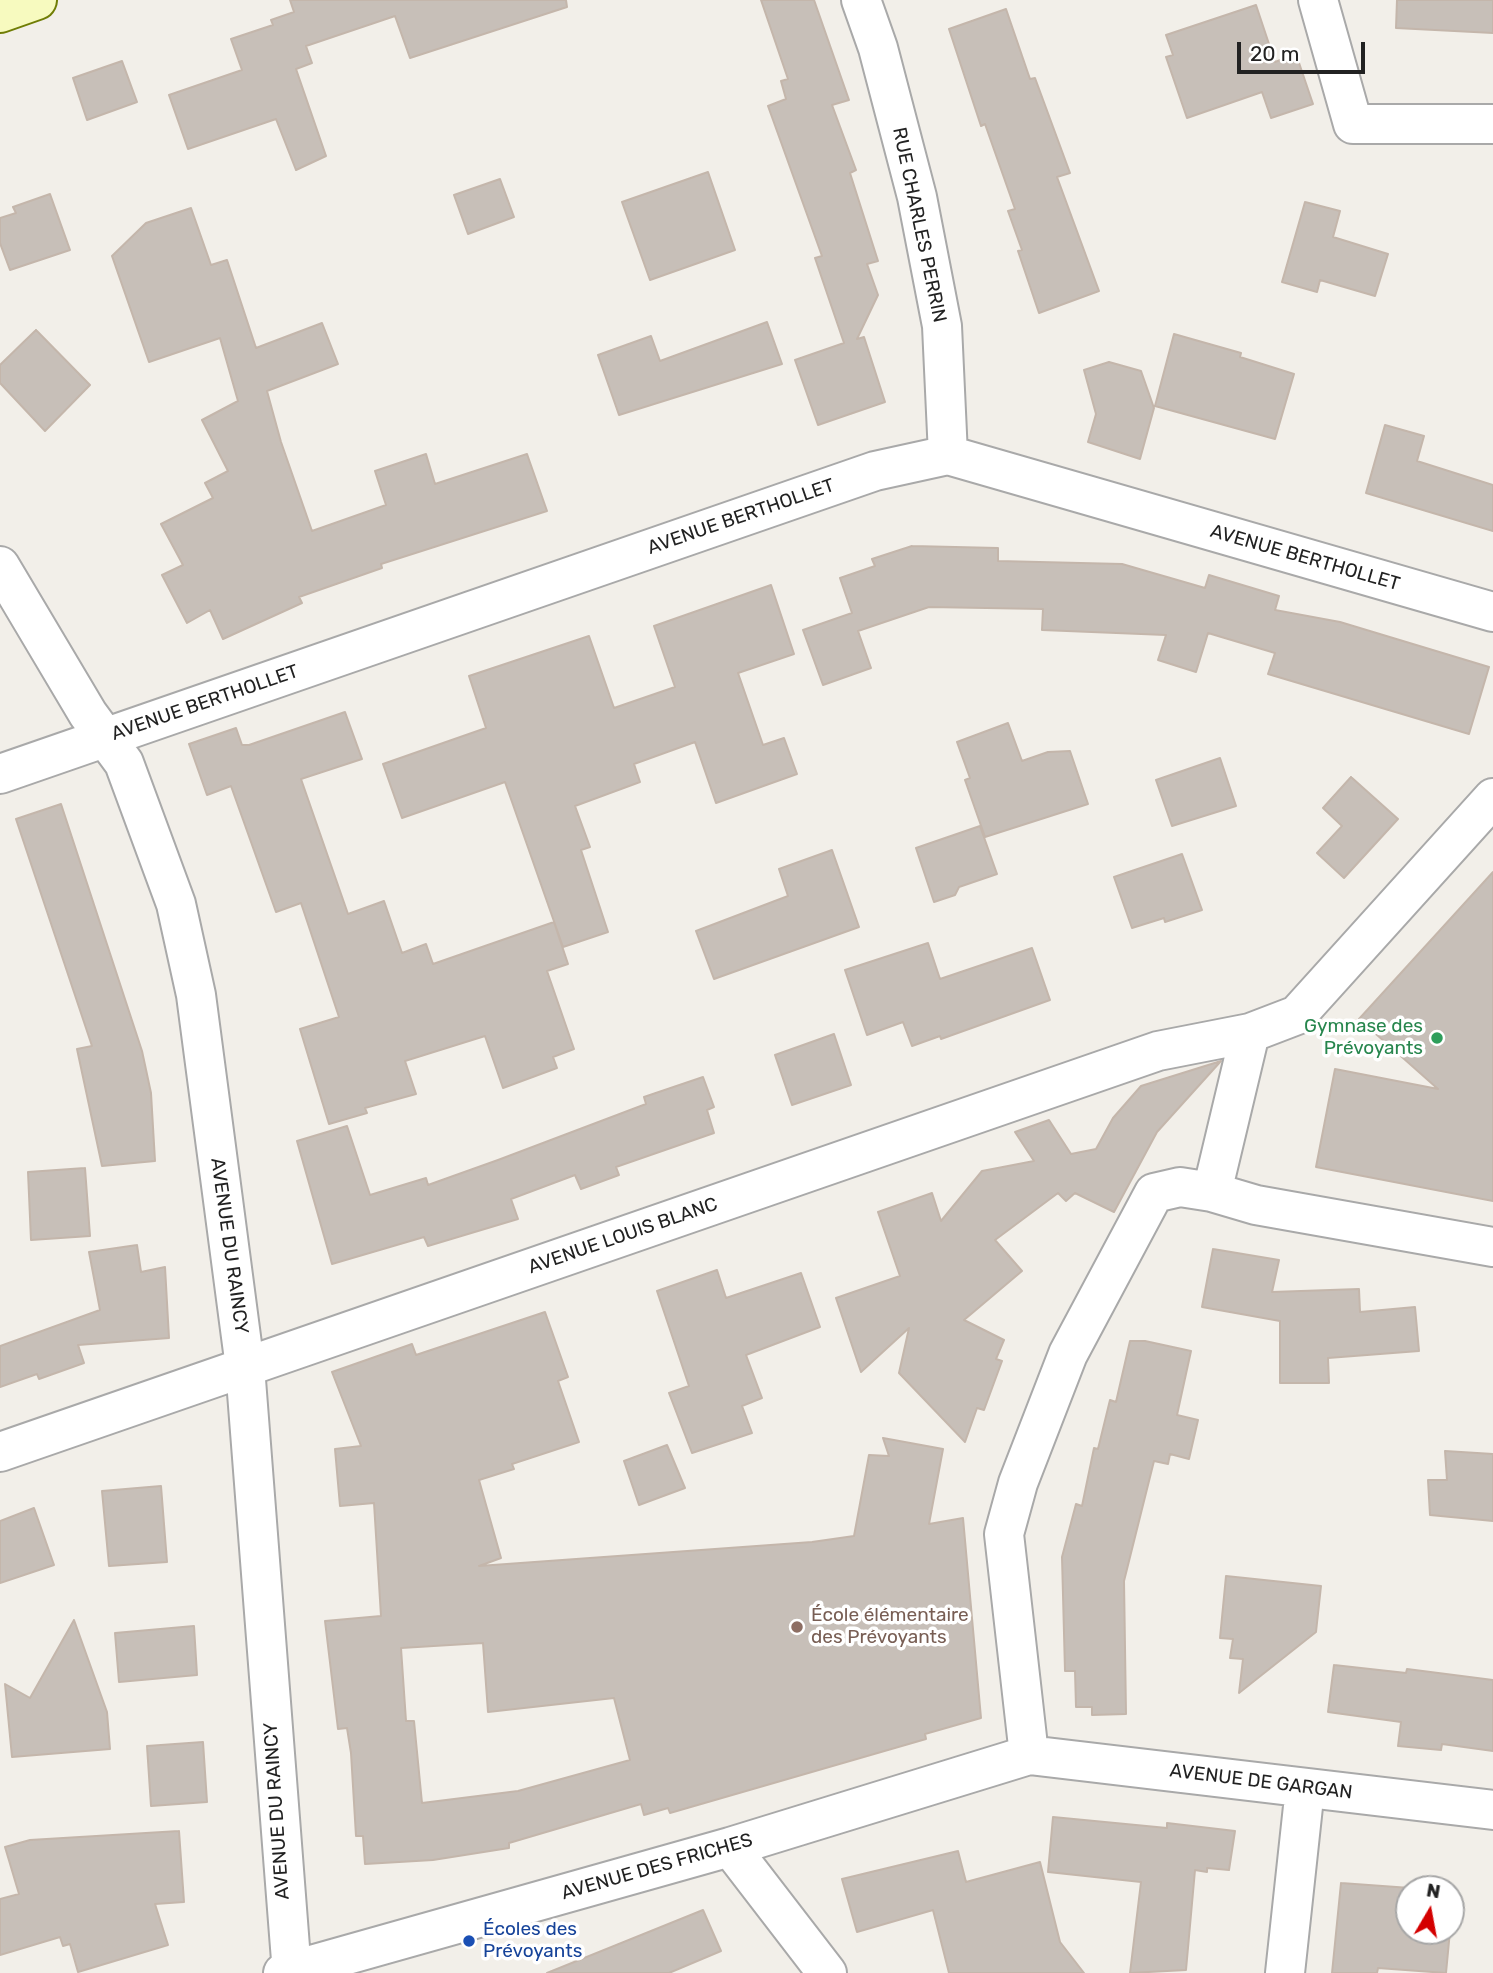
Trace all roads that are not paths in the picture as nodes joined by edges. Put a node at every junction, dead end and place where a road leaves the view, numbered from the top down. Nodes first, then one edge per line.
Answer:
1 (37, 0) edge
2 (861, 0) edge
3 (1318, 0) edge
4 (0, 13) edge
5 (1493, 124) edge
6 (948, 455) junction
7 (0, 566) edge
8 (1493, 612) edge
9 (106, 737) junction
10 (0, 774) edge
11 (1493, 798) edge
12 (1250, 1033) junction
13 (1212, 1192) junction
14 (1493, 1247) edge
15 (245, 1367) junction
16 (0, 1452) edge
17 (1029, 1755) junction
18 (1305, 1788) junction
19 (1493, 1810) edge
20 (730, 1847) junction
21 (288, 1972) edge
22 (827, 1973) edge
23 (1285, 1973) edge

1 - 4 street
2 - 6 street, RUE CHARLES PERRIN
3 - 5 street
6 - 8 street, AVENUE BERTHOLLET
6 - 9 street, AVENUE BERTHOLLET
7 - 9 street, AVENUE DU RAINCY
9 - 10 street, AVENUE BERTHOLLET
9 - 15 street, AVENUE DU RAINCY
11 - 12 street, AVENUE LOUIS BLANC
12 - 13 street
12 - 15 street, AVENUE LOUIS BLANC
13 - 14 street
13 - 17 street
15 - 16 street, AVENUE LOUIS BLANC
15 - 21 street, AVENUE DU RAINCY
17 - 18 street, AVENUE DE GARGAN
17 - 20 street, AVENUE DES FRICHES
18 - 19 street, AVENUE DE GARGAN
18 - 23 street
20 - 21 street, AVENUE DES FRICHES
20 - 22 street

